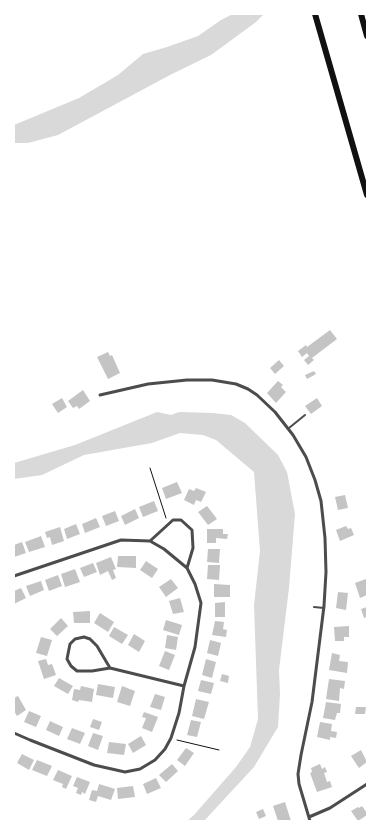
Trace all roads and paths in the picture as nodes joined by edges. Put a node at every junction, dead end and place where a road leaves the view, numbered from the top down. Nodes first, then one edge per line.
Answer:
1 (315, 14) edge
2 (361, 14) edge
3 (367, 36) edge
4 (367, 195) edge
5 (100, 395) dead end
6 (305, 416) dead end
7 (288, 428) junction
8 (150, 468) dead end
9 (168, 524) junction
10 (150, 541) junction
11 (187, 568) junction
12 (14, 576) edge
13 (314, 607) dead end
14 (324, 608) junction
15 (110, 668) junction
16 (184, 686) junction
17 (14, 733) edge
18 (171, 738) junction
19 (218, 750) dead end
20 (367, 784) edge
21 (309, 819) edge

1 - 4 highway
2 - 3 highway
5 - 7 street
6 - 7 lane
7 - 14 street
8 - 9 path
9 - 10 street
9 - 11 street
10 - 11 street
10 - 12 street
11 - 16 street
13 - 14 lane
14 - 21 street
15 - 15 street
15 - 16 street
16 - 18 street
17 - 18 street
18 - 19 path
20 - 21 street

